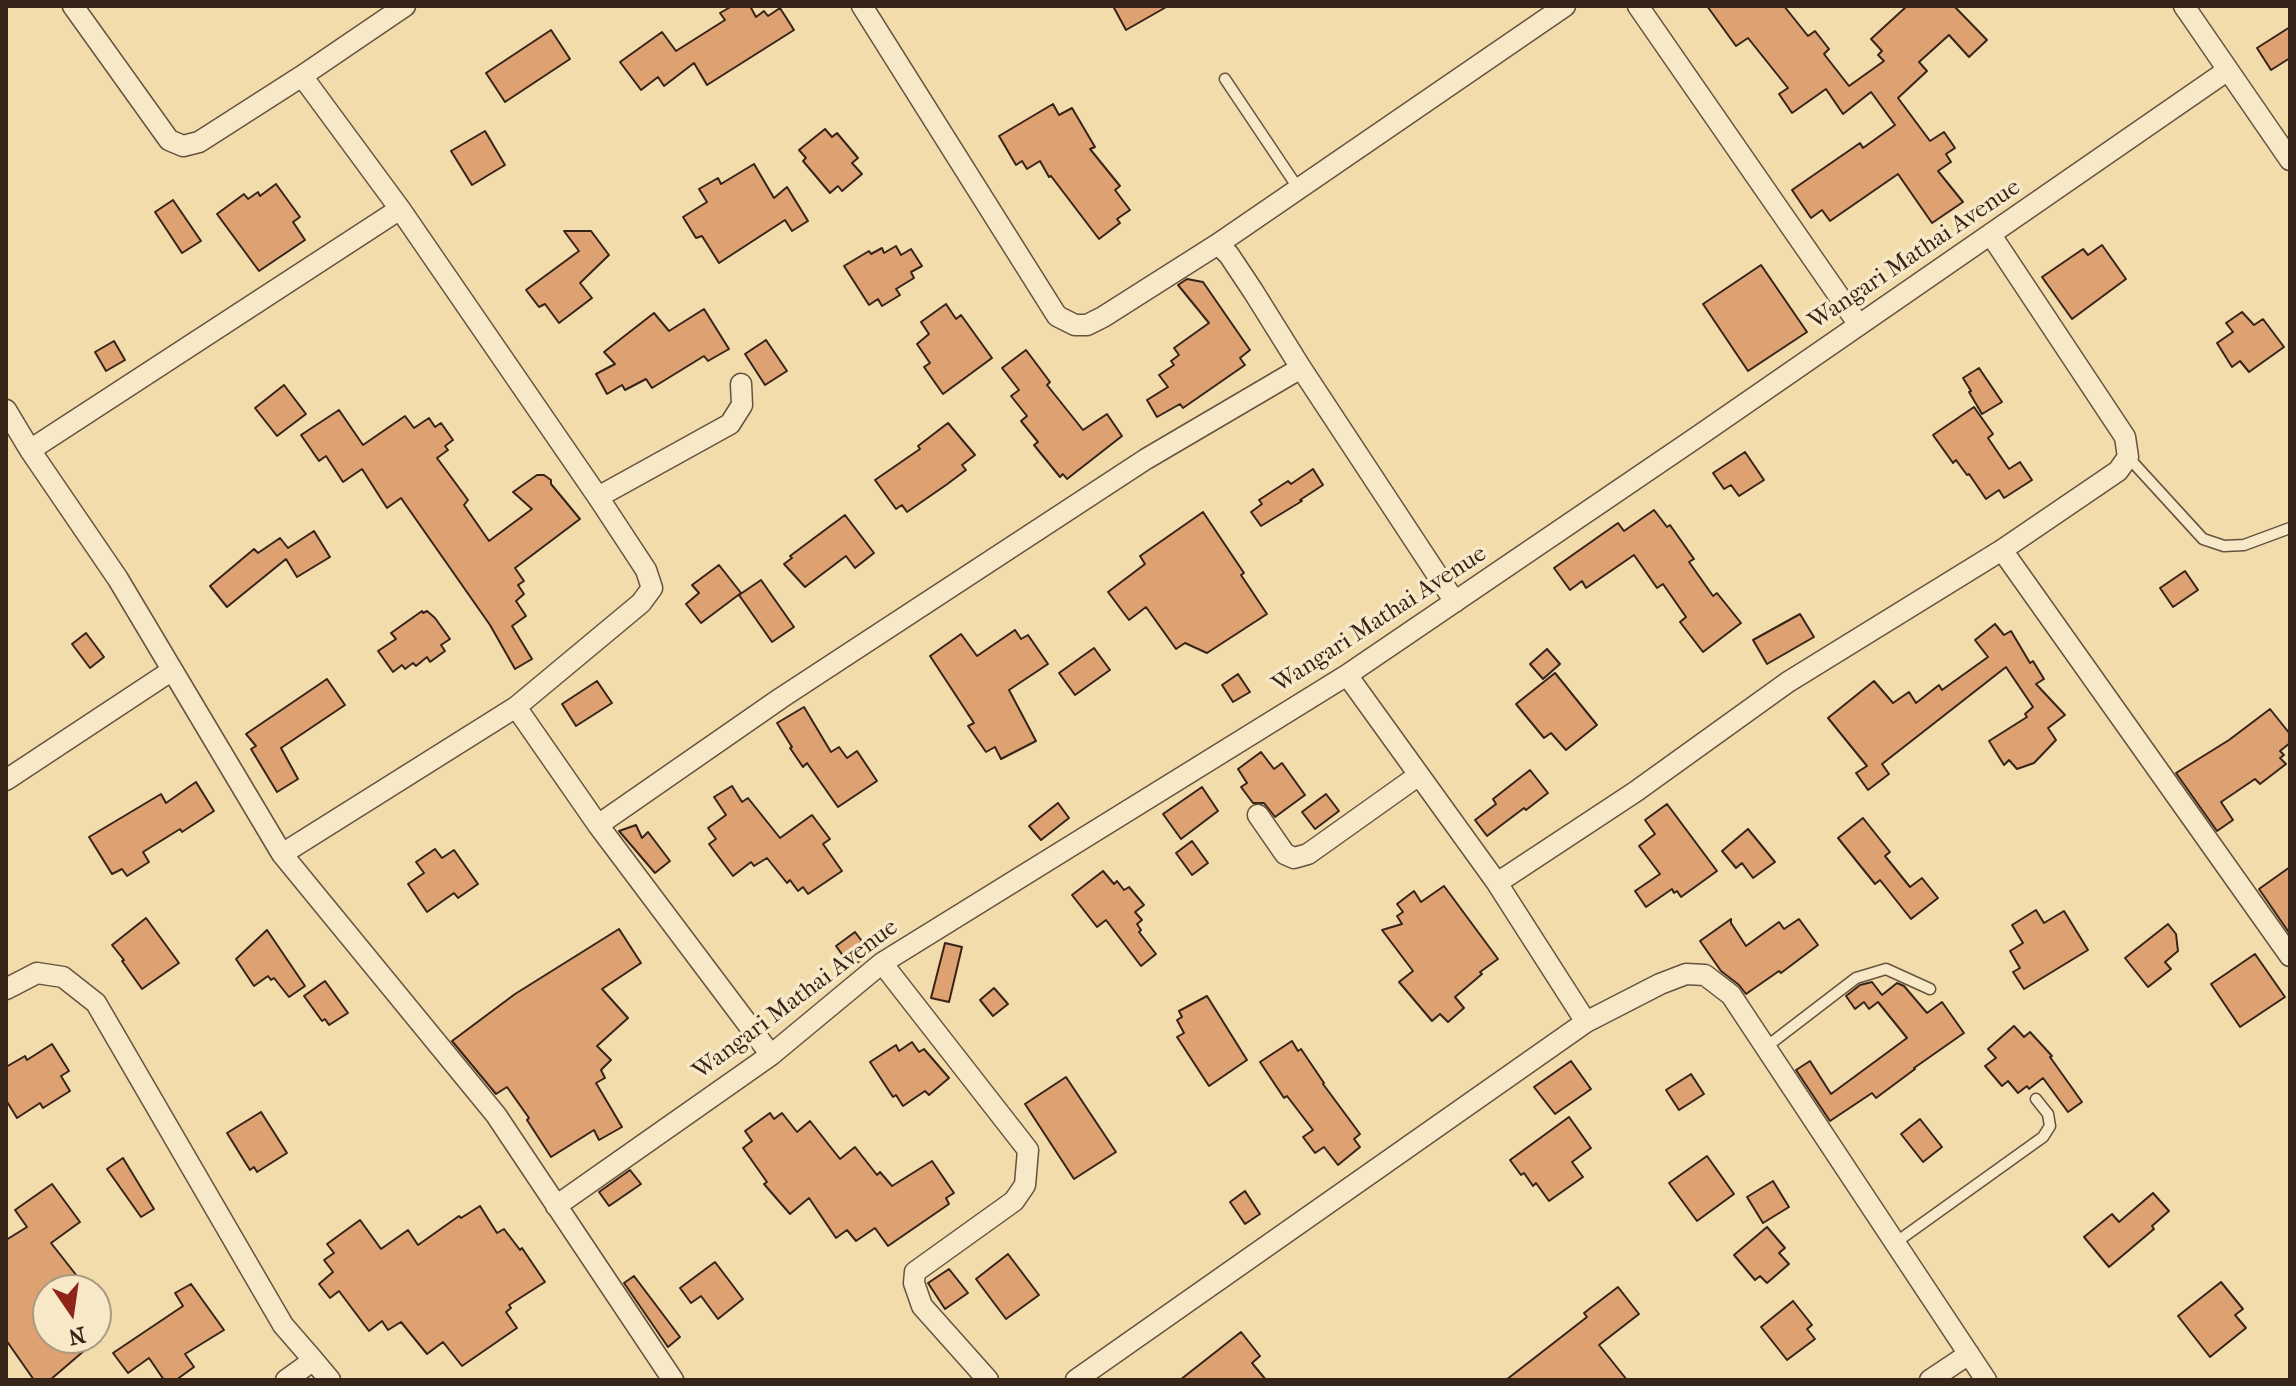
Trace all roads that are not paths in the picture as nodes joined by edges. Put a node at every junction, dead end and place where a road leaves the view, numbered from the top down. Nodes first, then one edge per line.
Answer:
1 (73, 6) edge
2 (405, 6) edge
3 (862, 6) edge
4 (1565, 6) edge
5 (1638, 6) edge
6 (2184, 6) edge
7 (2228, 70) junction
8 (302, 76) junction
9 (1225, 79) dead end
10 (2290, 160) edge
11 (1298, 188) junction
12 (400, 209) junction
13 (1991, 235) junction
14 (1218, 244) junction
15 (1859, 325) junction
16 (1301, 368) junction
17 (741, 384) dead end
18 (6, 410) edge
19 (30, 450) junction
20 (2128, 457) junction
21 (598, 497) junction
22 (2290, 528) edge
23 (2002, 550) junction
24 (1455, 602) junction
25 (171, 671) junction
26 (1347, 675) junction
27 (516, 707) junction
28 (1419, 775) junction
29 (6, 780) edge
30 (1258, 815) dead end
31 (598, 825) junction
32 (282, 854) junction
33 (1497, 883) junction
34 (2290, 956) edge
35 (882, 963) junction
36 (6, 989) edge
37 (1930, 989) dead end
38 (1586, 1022) junction
39 (1766, 1047) junction
40 (771, 1055) junction
41 (2036, 1099) dead end
42 (556, 1206) junction
43 (1895, 1243) junction
44 (1969, 1354) junction
45 (309, 1355) junction
46 (286, 1380) edge
47 (330, 1380) edge
48 (673, 1380) edge
49 (988, 1380) edge
50 (1076, 1380) edge
51 (1930, 1380) edge
52 (1986, 1380) edge

1 - 8 street
2 - 8 street
3 - 14 street
4 - 11 street
5 - 15 street
6 - 7 street
7 - 10 street
7 - 13 street, Wangari Mathai Avenue
8 - 12 street
9 - 11 lane
11 - 14 street
12 - 19 street
12 - 21 street
13 - 15 street, Wangari Mathai Avenue
13 - 20 street
14 - 16 street
15 - 24 street, Wangari Mathai Avenue
16 - 24 street
16 - 31 street
17 - 21 street
18 - 19 street
19 - 25 street
20 - 22 lane
20 - 23 street
21 - 27 street
23 - 33 street
23 - 34 street
24 - 26 street, Wangari Mathai Avenue
25 - 29 street
25 - 32 street
26 - 28 street
26 - 35 street, Wangari Mathai Avenue
27 - 31 street
27 - 32 street
28 - 30 street
28 - 33 street
31 - 40 street
32 - 42 street
33 - 38 street
35 - 40 street, Wangari Mathai Avenue
35 - 49 street
36 - 45 street
37 - 39 lane
38 - 39 street
38 - 50 street
39 - 43 street
40 - 42 street, Wangari Mathai Avenue
41 - 43 lane
42 - 48 street
43 - 44 street
44 - 51 street
44 - 52 street
45 - 46 street
45 - 47 street

